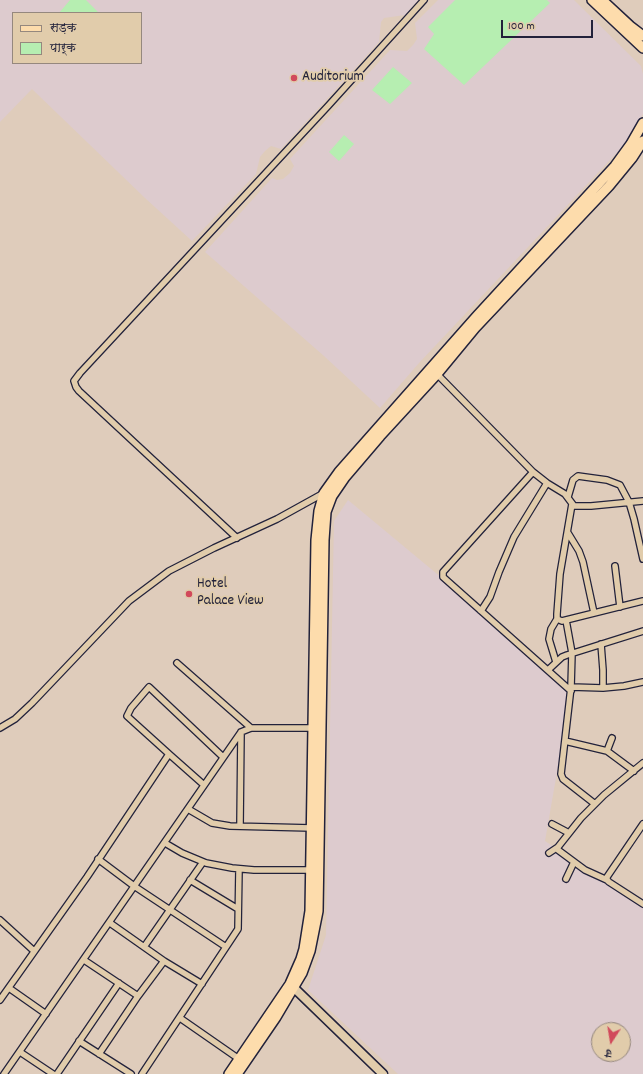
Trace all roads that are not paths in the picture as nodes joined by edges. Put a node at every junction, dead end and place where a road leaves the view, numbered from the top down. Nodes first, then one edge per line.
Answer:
1 (424, 0) edge
2 (592, 0) edge
3 (602, 0) edge
4 (643, 36) edge
5 (643, 48) edge
6 (643, 123) edge
7 (643, 141) edge
8 (437, 374) junction
9 (533, 472) junction
10 (546, 483) junction
11 (324, 493) junction
12 (568, 497) junction
13 (643, 501) edge
14 (629, 502) junction
15 (572, 504) junction
16 (568, 533) junction
17 (237, 538) junction
18 (643, 559) edge
19 (615, 566) dead end
20 (643, 601) edge
21 (620, 607) junction
22 (481, 611) junction
23 (594, 613) junction
24 (557, 619) junction
25 (566, 620) junction
26 (643, 631) edge
27 (601, 644) junction
28 (572, 653) junction
29 (556, 662) junction
30 (177, 663) dead end
31 (548, 670) junction
32 (643, 682) edge
33 (603, 688) junction
34 (571, 689) junction
35 (0, 728) edge
36 (251, 728) junction
37 (313, 728) junction
38 (241, 732) junction
39 (612, 738) dead end
40 (565, 741) junction
41 (607, 751) junction
42 (169, 754) junction
43 (223, 757) junction
44 (643, 762) edge
45 (634, 770) junction
46 (204, 785) junction
47 (595, 804) junction
48 (188, 809) junction
49 (552, 824) dead end
50 (643, 824) edge
51 (240, 826) junction
52 (312, 828) junction
53 (569, 833) junction
54 (165, 843) junction
55 (558, 847) junction
56 (549, 853) dead end
57 (98, 859) junction
58 (203, 862) junction
59 (574, 862) junction
60 (239, 869) junction
61 (311, 870) junction
62 (566, 879) dead end
63 (190, 880) junction
64 (607, 880) junction
65 (134, 886) junction
66 (643, 904) edge
67 (169, 909) junction
68 (238, 909) junction
69 (0, 920) edge
70 (110, 922) junction
71 (144, 946) junction
72 (226, 947) junction
73 (34, 952) junction
74 (84, 960) junction
75 (164, 961) junction
76 (119, 983) junction
77 (202, 984) junction
78 (292, 986) junction
79 (9, 988) junction
80 (138, 996) junction
81 (0, 1000) edge
82 (46, 1014) junction
83 (180, 1018) junction
84 (80, 1041) junction
85 (20, 1052) junction
86 (100, 1054) junction
87 (239, 1059) junction
88 (4, 1074) edge
89 (53, 1074) edge
90 (57, 1074) edge
91 (131, 1074) edge
92 (142, 1074) edge
93 (229, 1074) edge
94 (237, 1074) edge
95 (383, 1074) edge

1 - 17 street
2 - 5 main road
3 - 4 main road
6 - 11 main road
7 - 8 main road
8 - 9 street
8 - 78 main road
9 - 10 street
9 - 22 street
10 - 12 street
10 - 22 street
11 - 17 street
11 - 37 main road
12 - 14 street
12 - 15 street
13 - 14 street
14 - 15 street
14 - 18 street
15 - 16 street
16 - 23 street
16 - 24 street
17 - 35 street
19 - 21 street
20 - 21 street
21 - 23 street
22 - 31 street
23 - 25 street
24 - 25 street
24 - 29 street
25 - 28 street
26 - 27 street
27 - 28 street
27 - 33 street
28 - 29 street
28 - 34 street
29 - 31 street
30 - 36 street
31 - 34 street
32 - 33 street
33 - 34 street
34 - 40 street
36 - 37 street
36 - 38 street
37 - 52 main road
38 - 43 street
38 - 51 street
39 - 41 street
40 - 41 street
40 - 47 street
41 - 45 street
42 - 43 street
42 - 46 street
42 - 57 street
43 - 46 street
44 - 45 street
45 - 47 street
46 - 48 street
47 - 53 street
48 - 51 street
48 - 54 street
49 - 53 street
50 - 64 street
51 - 52 street
52 - 61 main road
53 - 55 street
54 - 58 street
54 - 65 street
55 - 56 street
55 - 59 street
57 - 65 street
57 - 73 street
58 - 60 street
58 - 63 street
59 - 62 street
59 - 64 street
60 - 61 street
60 - 68 street
61 - 78 main road
63 - 67 street
63 - 68 street
64 - 66 street
65 - 67 street
65 - 70 street
67 - 71 street
67 - 72 street
68 - 72 street
69 - 73 street
70 - 71 street
70 - 74 street
71 - 75 street
72 - 77 street
73 - 79 street
74 - 76 street
74 - 82 street
75 - 77 street
75 - 80 street
76 - 80 street
76 - 84 street
77 - 83 street
78 - 87 main road
78 - 94 main road
78 - 95 street
79 - 81 street
79 - 82 street
80 - 86 street
82 - 85 street
83 - 87 street
83 - 92 street
84 - 86 street
84 - 90 street
85 - 88 street
85 - 89 street
86 - 91 street
87 - 93 main road

